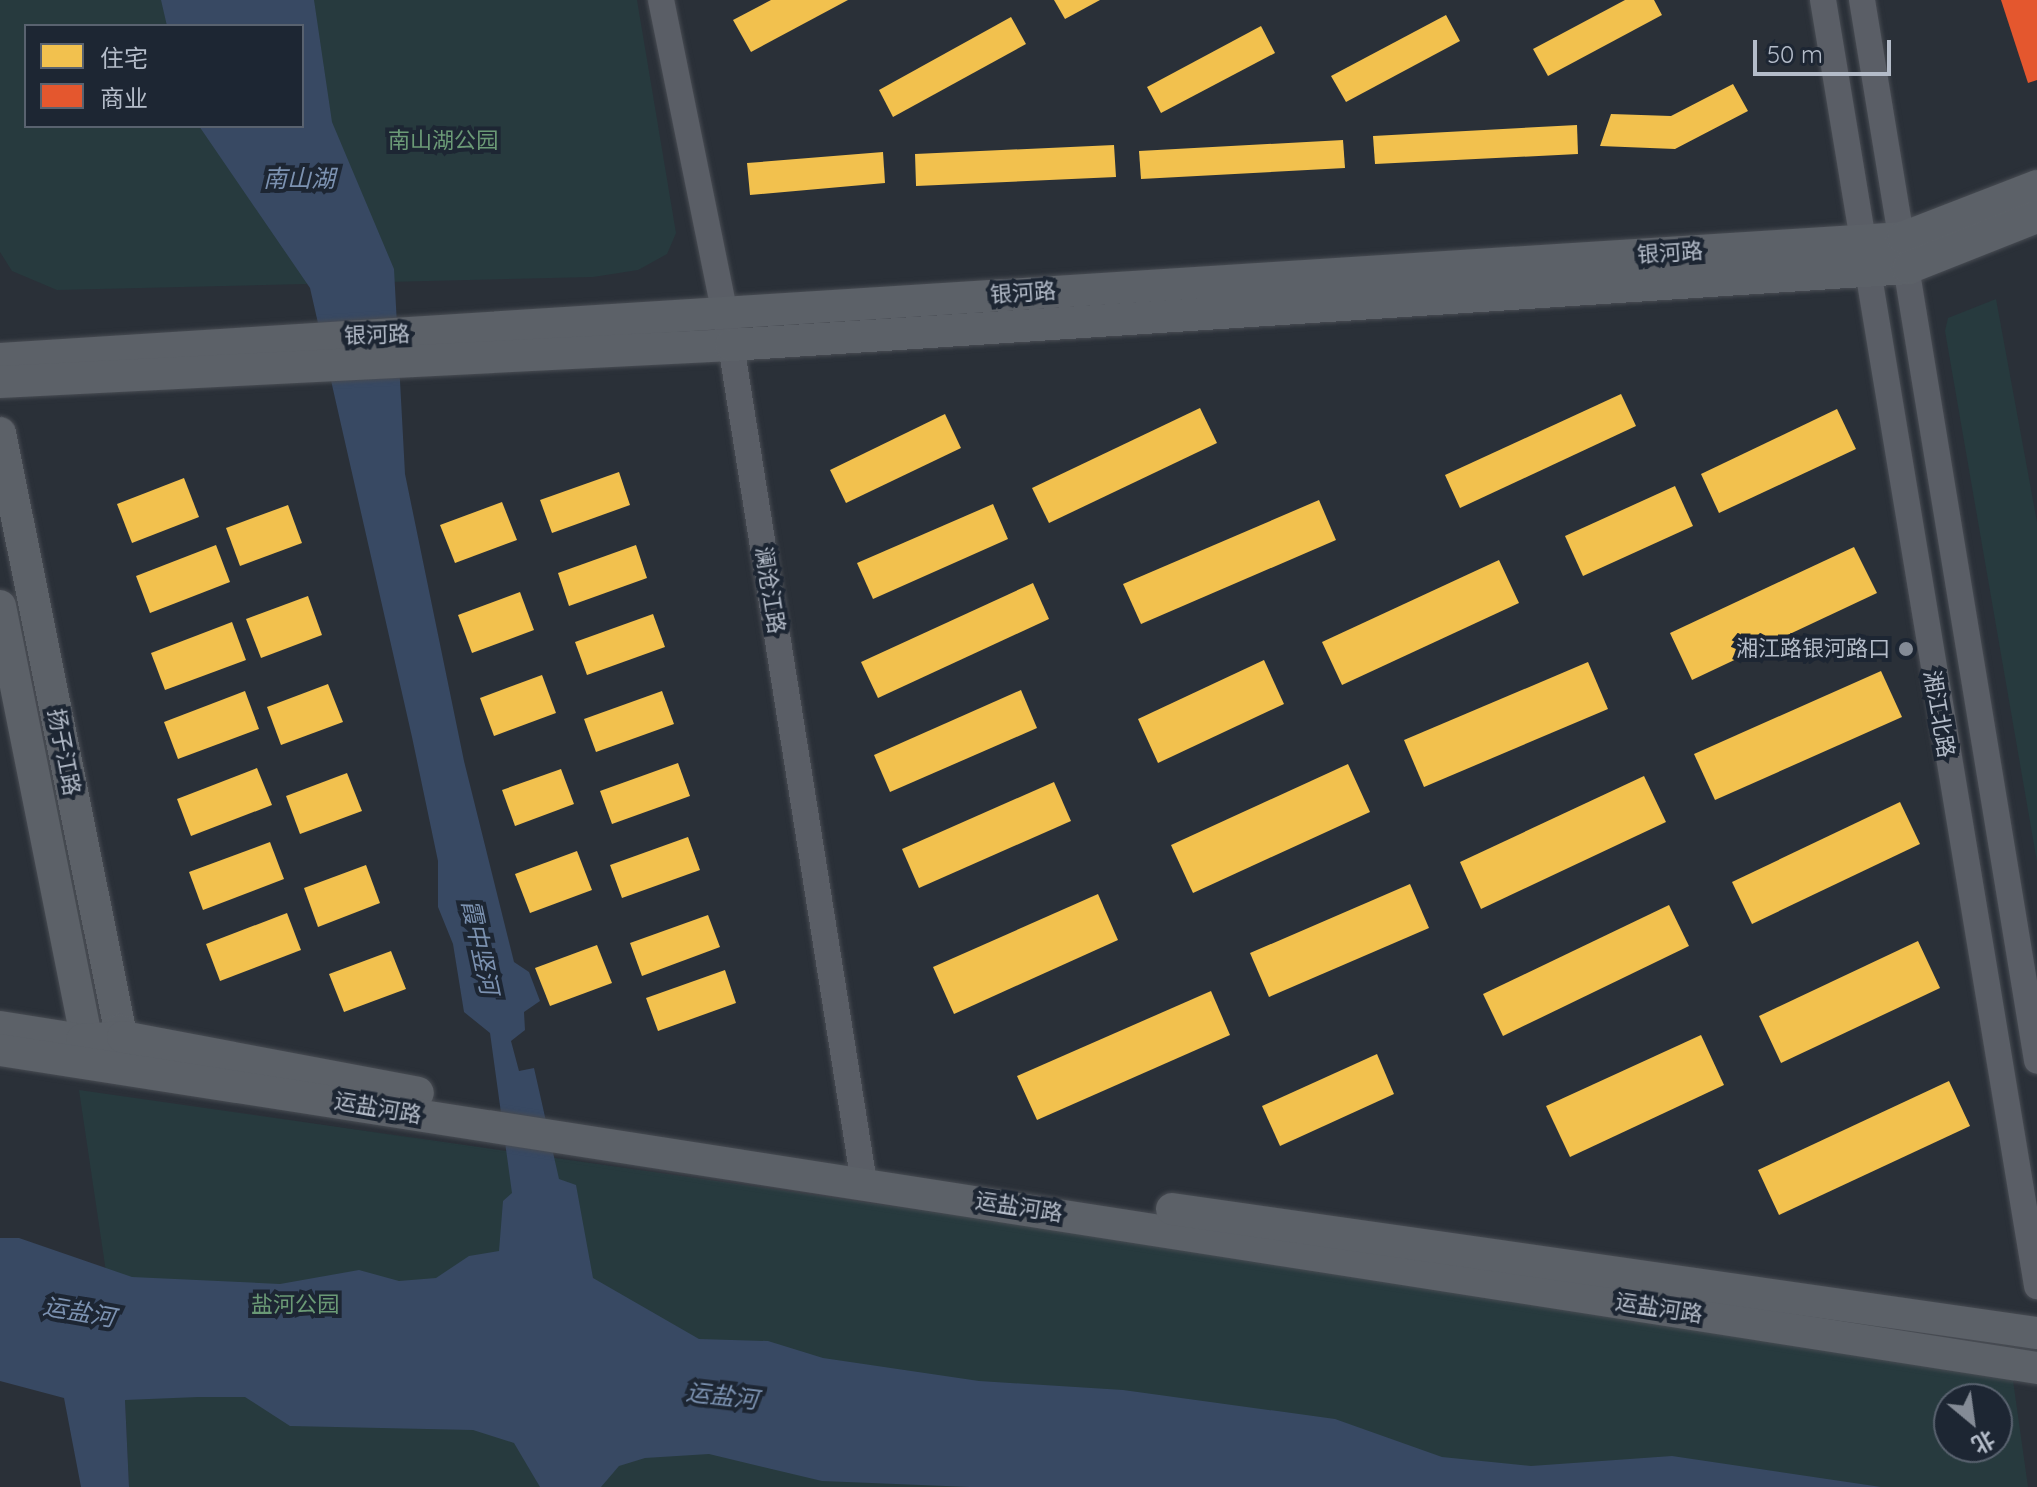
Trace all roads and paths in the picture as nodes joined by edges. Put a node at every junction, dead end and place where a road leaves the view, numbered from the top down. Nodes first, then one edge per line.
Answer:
1 (661, 0) edge
2 (1823, 0) edge
3 (1862, 0) edge
4 (2037, 186) edge
5 (2037, 217) edge
6 (1906, 253) junction
7 (1861, 254) junction
8 (719, 312) junction
9 (731, 345) junction
10 (409, 347) junction
11 (312, 351) junction
12 (0, 359) edge
13 (0, 382) edge
14 (0, 433) edge
15 (0, 606) edge
16 (0, 1027) edge
17 (123, 1037) junction
18 (1997, 1049) junction
19 (0, 1050) edge
20 (2036, 1051) edge
21 (87, 1052) junction
22 (139, 1068) junction
23 (490, 1117) junction
24 (863, 1174) junction
25 (2037, 1286) edge
26 (2037, 1333) edge
27 (2037, 1368) edge

1 - 8 street, 澜沧江路
2 - 7 street, 湘江北路
3 - 6 street, 湘江北路
4 - 6 main road, 银河路
5 - 6 main road, 银河路
6 - 7 main road, 银河路
6 - 20 street, 湘江北路
7 - 8 main road, 银河路
7 - 9 main road, 银河路
7 - 18 street, 湘江北路
8 - 9 street, 澜沧江路
8 - 10 main road, 银河路
9 - 10 main road, 银河路
9 - 24 street, 澜沧江路
10 - 11 main road, 银河路
11 - 12 main road, 银河路
11 - 13 main road, 银河路
14 - 17 main road, 扬子江路
15 - 21 main road, 扬子江路
16 - 21 main road, 运盐河路
17 - 21 main road, 运盐河路
17 - 22 main road, 扬子江路
17 - 23 main road, 运盐河路
18 - 20 street
18 - 25 street, 湘江北路
19 - 21 main road, 运盐河路
21 - 22 main road, 运盐河路
22 - 23 main road, 运盐河路
23 - 24 main road, 运盐河路
24 - 26 main road, 运盐河路
24 - 27 main road, 运盐河路

